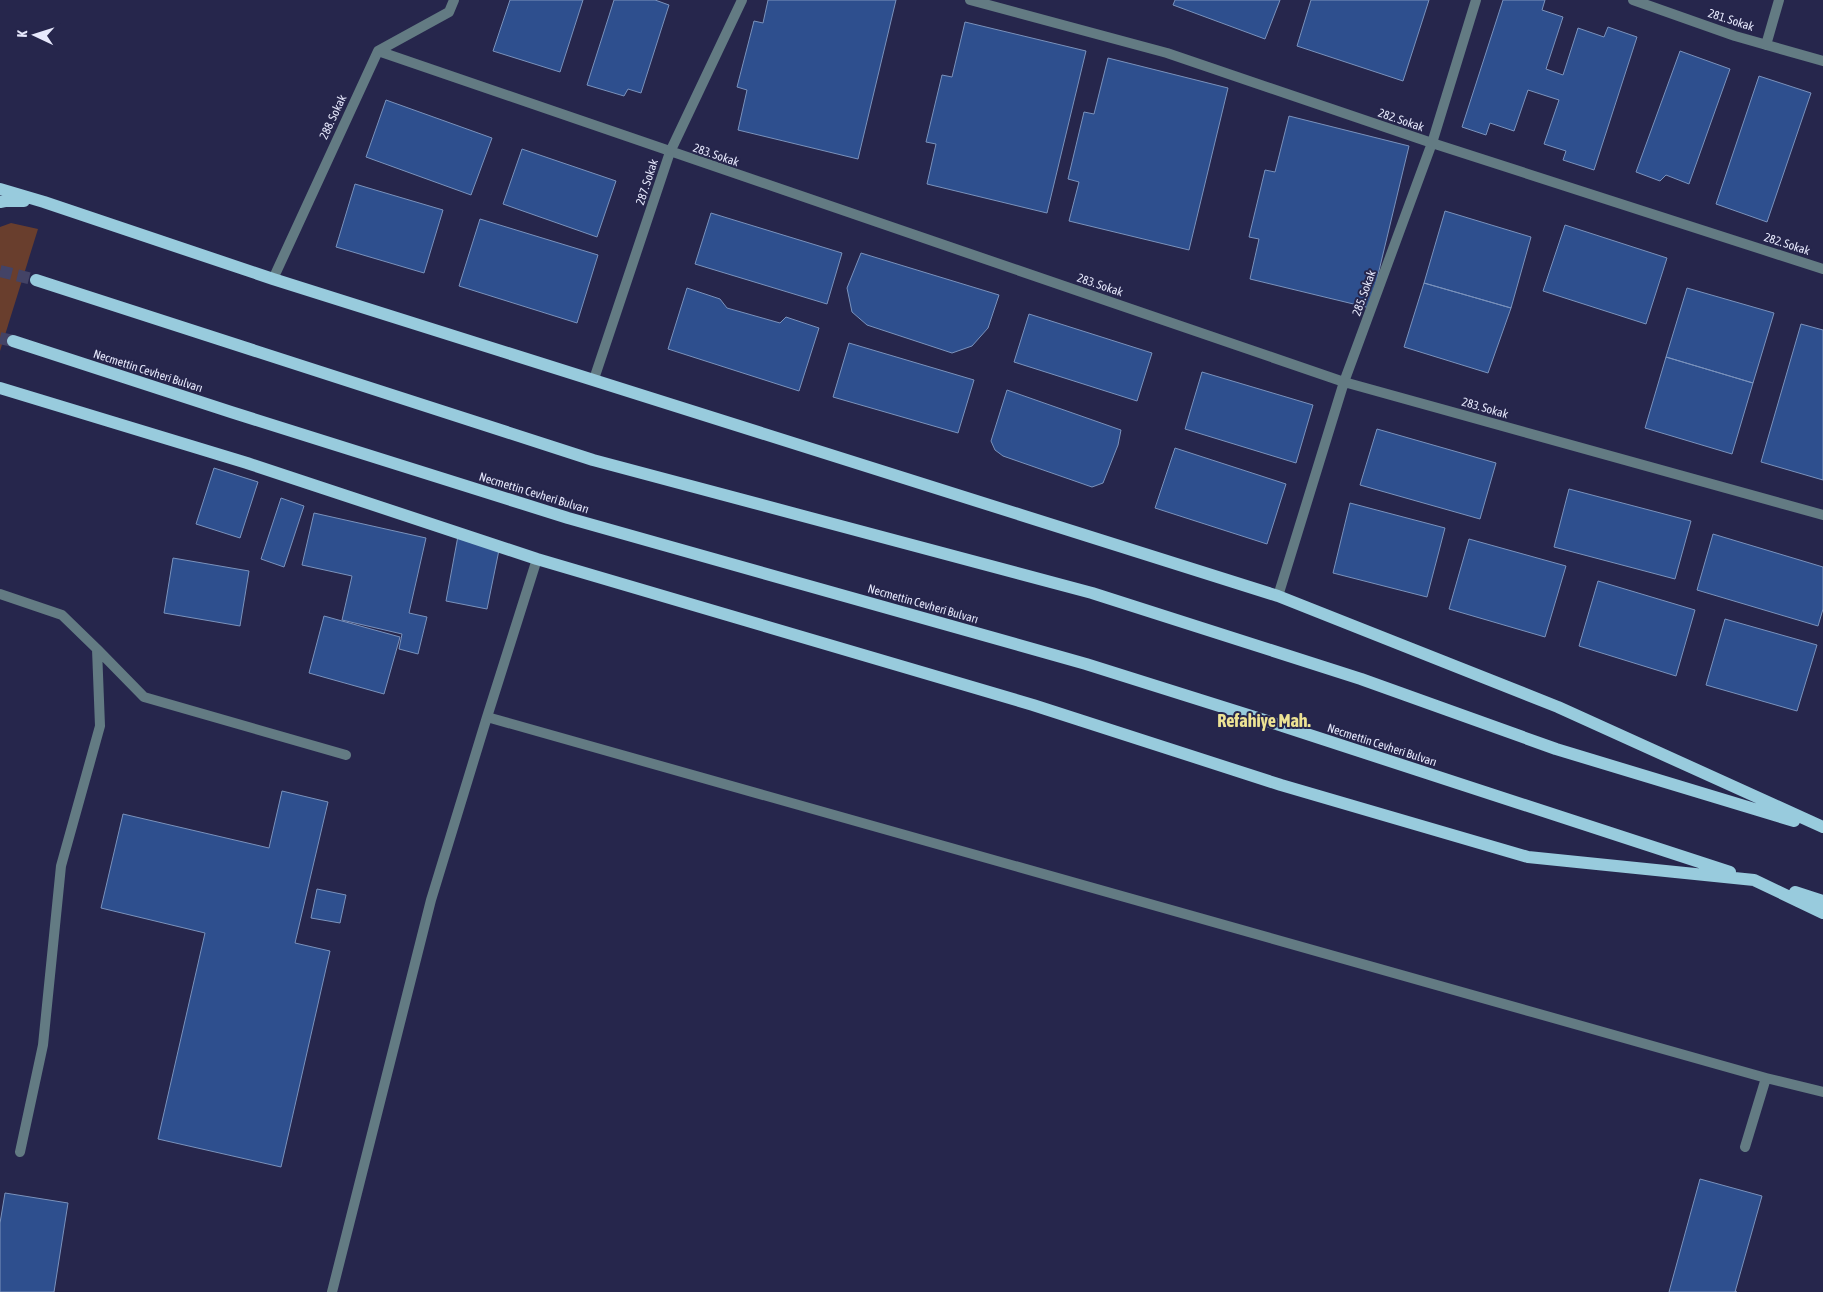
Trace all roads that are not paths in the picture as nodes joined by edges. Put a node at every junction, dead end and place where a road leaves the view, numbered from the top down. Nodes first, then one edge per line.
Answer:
1 (454, 0) edge
2 (742, 0) edge
3 (970, 0) edge
4 (1476, 0) edge
5 (1633, 0) edge
6 (1779, 0) edge
7 (999, 4) edge
8 (1766, 45) junction
9 (378, 51) junction
10 (1823, 61) edge
11 (1432, 143) junction
12 (670, 152) junction
13 (0, 189) edge
14 (0, 202) edge
15 (44, 202) junction
16 (1823, 269) edge
17 (273, 279) junction
18 (36, 280) tunnel mouth
19 (13, 341) tunnel mouth
20 (594, 379) junction
21 (1344, 382) junction
22 (0, 388) edge
23 (1823, 515) edge
24 (537, 559) junction
25 (0, 594) edge
26 (1278, 596) junction
27 (97, 649) junction
28 (487, 717) junction
29 (346, 755) dead end
30 (1823, 828) edge
31 (1754, 880) junction
32 (1823, 901) edge
33 (1823, 912) edge
34 (1766, 1078) junction
35 (1823, 1092) edge
36 (1745, 1147) dead end
37 (20, 1152) dead end
38 (332, 1292) edge

1 - 9 street
2 - 12 street, 287. Sokak
3 - 7 street, 282. Sokak
4 - 11 street, 285. Sokak
5 - 8 street, 281. Sokak
6 - 8 street
7 - 11 street, 282. Sokak
8 - 10 street, 281. Sokak
9 - 12 street, 283. Sokak
9 - 17 street, 288. Sokak
11 - 16 street, 282. Sokak
11 - 21 street, 285. Sokak
12 - 20 street, 287. Sokak
12 - 21 street, 283. Sokak
13 - 15 main road
14 - 15 main road
15 - 17 main road
17 - 20 main road
18 - 30 main road
19 - 31 main road, Necmettin Cevheri Bulvarı
20 - 26 main road
21 - 23 street, 283. Sokak
21 - 26 street, 285. Sokak
22 - 24 main road
24 - 28 street
24 - 31 main road
25 - 27 street
26 - 30 main road
27 - 29 street
27 - 37 street
28 - 34 street
28 - 38 street
31 - 32 main road, Necmettin Cevheri Bulvarı
31 - 33 main road
34 - 35 street
34 - 36 street

